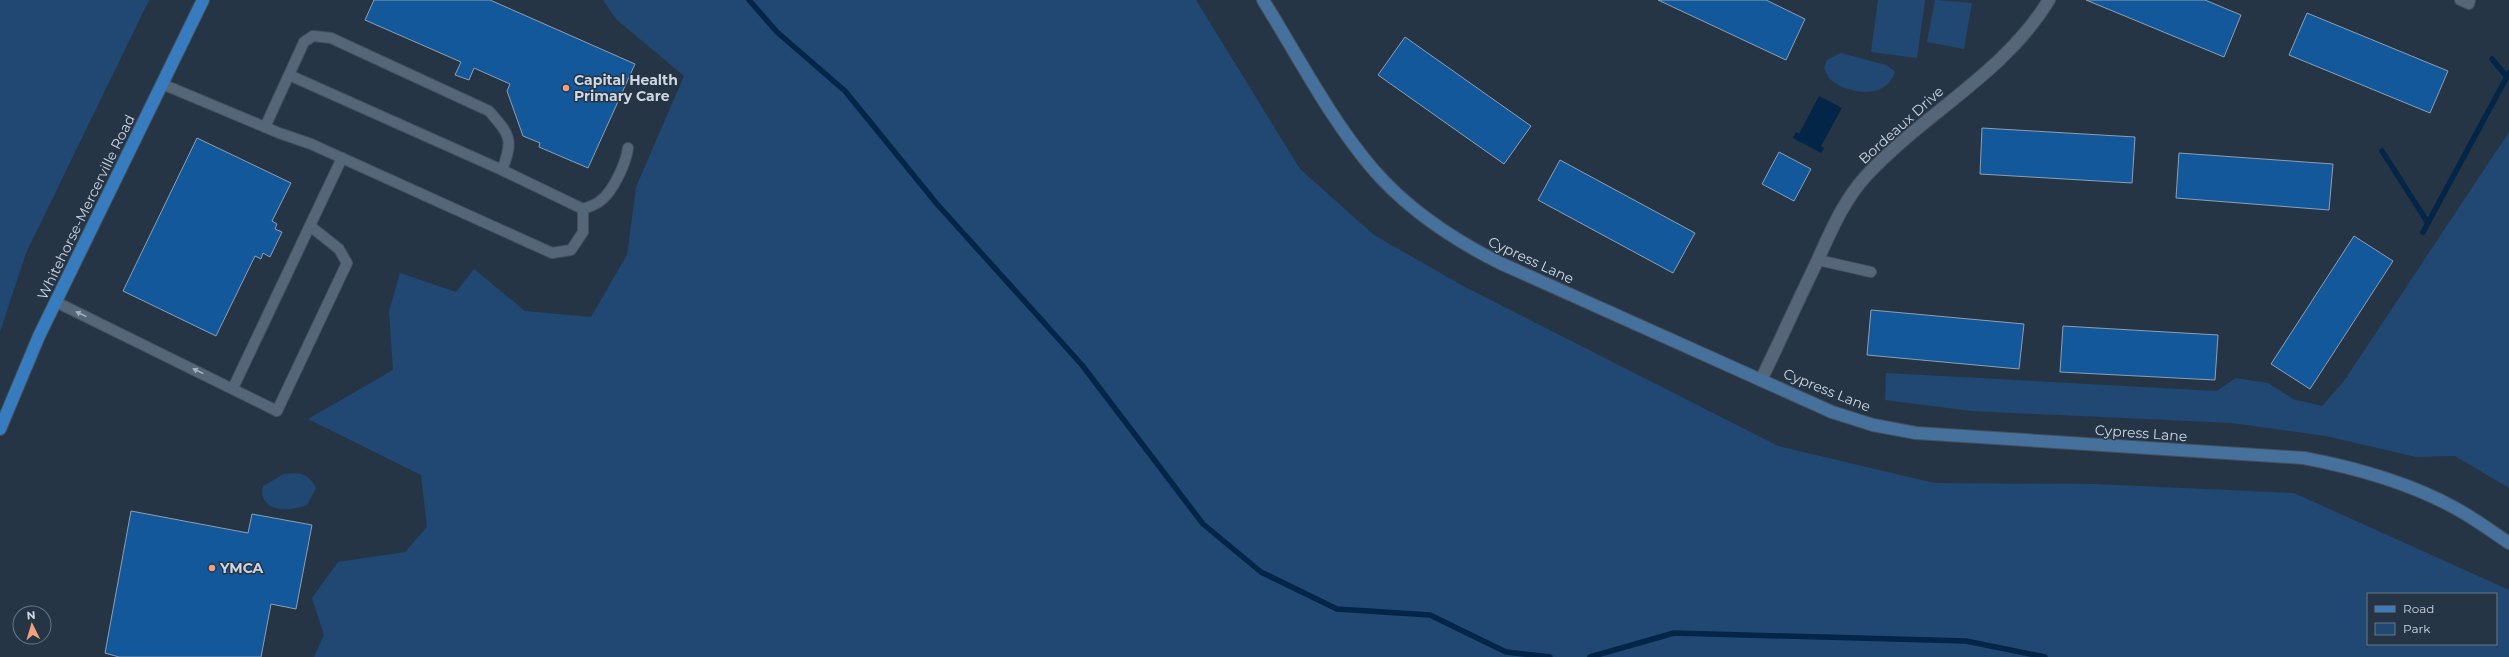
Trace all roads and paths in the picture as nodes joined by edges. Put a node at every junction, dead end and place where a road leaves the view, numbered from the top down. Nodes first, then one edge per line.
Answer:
1 (203, 0) edge
2 (1263, 0) edge
3 (2049, 0) edge
4 (2460, 0) edge
5 (2470, 0) edge
6 (289, 75) junction
7 (162, 84) junction
8 (265, 127) junction
9 (628, 148) dead end
10 (342, 158) junction
11 (502, 170) junction
12 (583, 209) junction
13 (310, 226) junction
14 (1818, 260) junction
15 (1871, 272) dead end
16 (56, 302) junction
17 (1761, 380) junction
18 (233, 388) junction
19 (0, 429) edge
20 (2509, 543) edge

1 - 7 main road, Whitehorse-Mercerville Road
2 - 17 street, Cypress Lane
3 - 14 street, Bordeaux Drive
4 - 5 lane
6 - 8 lane
6 - 11 lane
6 - 11 lane
7 - 8 lane
7 - 16 main road, Whitehorse-Mercerville Road
8 - 10 lane
9 - 12 lane
10 - 12 lane
10 - 13 lane
11 - 12 lane
13 - 18 lane
13 - 18 lane
14 - 15 lane
14 - 17 street, Bordeaux Drive
18 -> 16 lane
16 - 19 main road, Whitehorse-Mercerville Road
17 - 20 street, Cypress Lane

